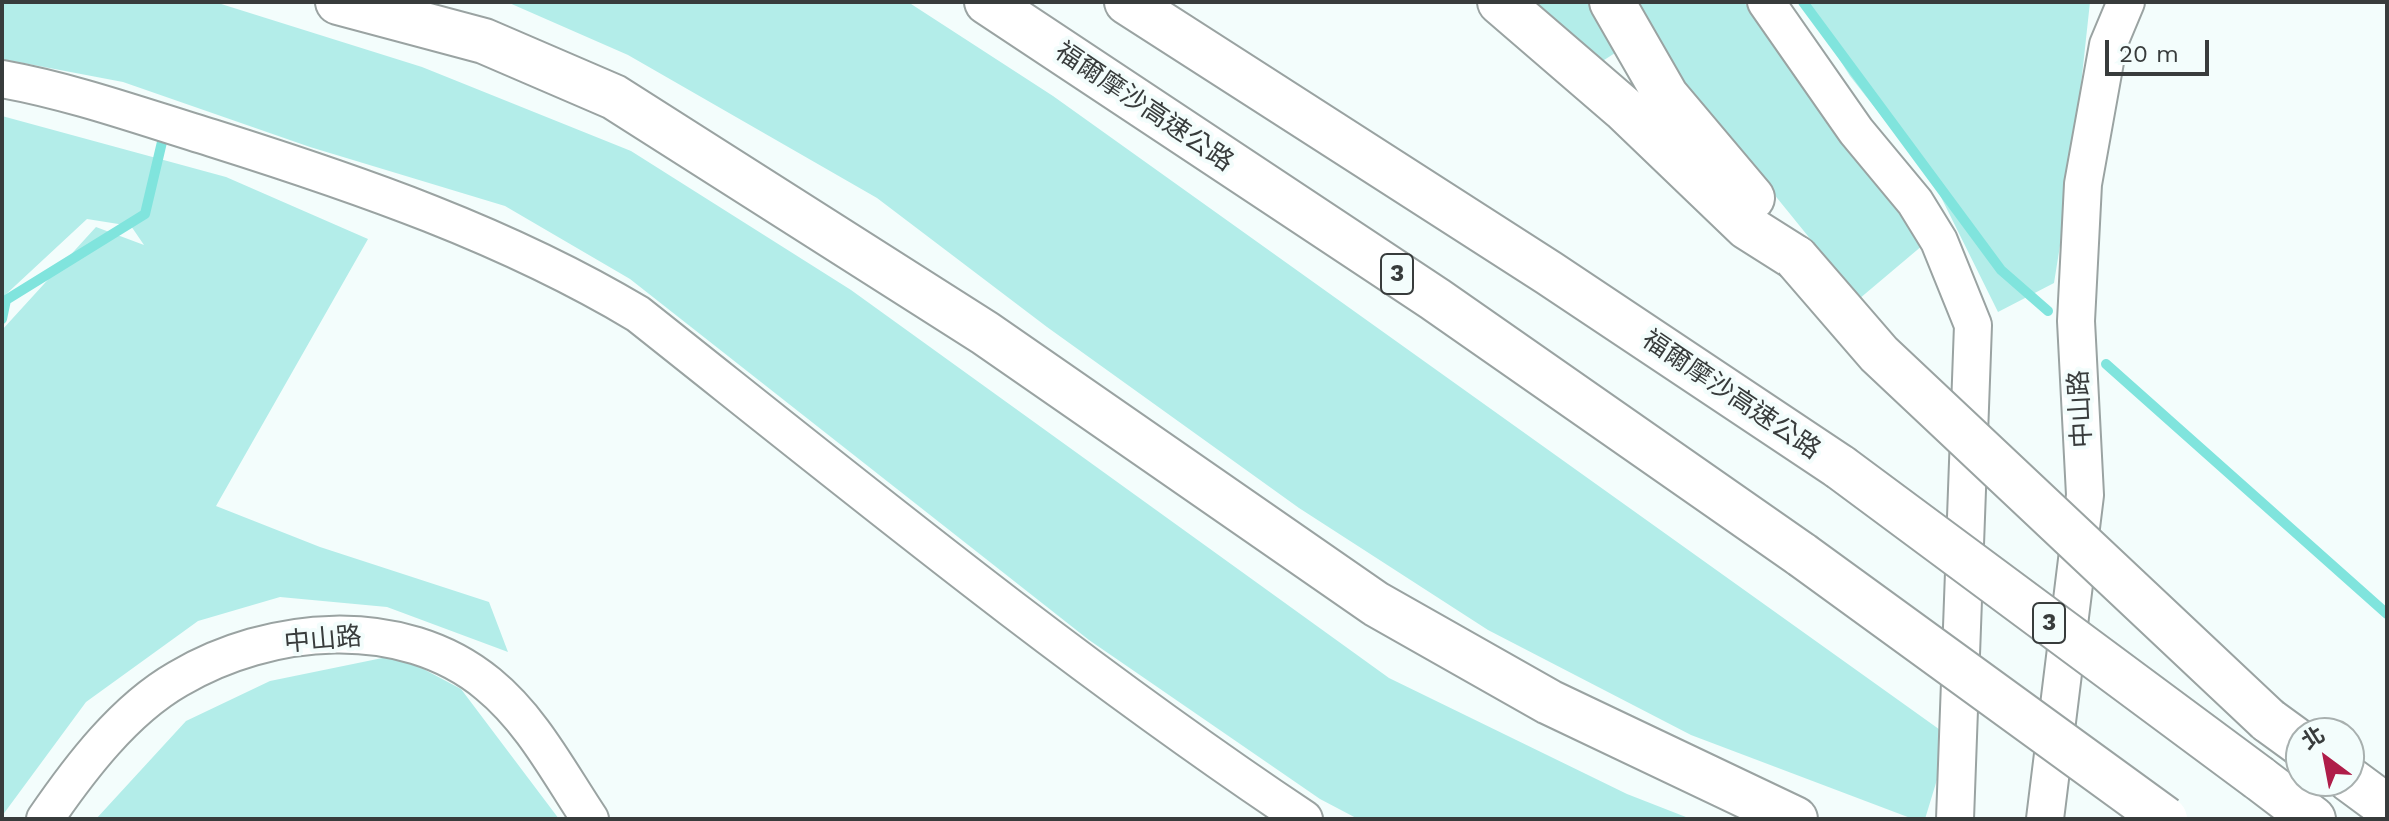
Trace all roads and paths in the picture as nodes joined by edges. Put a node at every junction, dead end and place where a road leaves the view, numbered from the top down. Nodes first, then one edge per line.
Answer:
1 (338, 2) edge
2 (420, 2) edge
3 (987, 2) edge
4 (1127, 2) edge
5 (1500, 2) edge
6 (1612, 2) edge
7 (1766, 2) edge
8 (2126, 2) edge
9 (484, 41) junction
10 (2, 79) edge
11 (1796, 258) junction
12 (2285, 732) edge
13 (2365, 791) edge
14 (2387, 807) edge
15 (45, 819) edge
16 (590, 819) edge
17 (1304, 819) edge
18 (1795, 819) edge
19 (1955, 819) edge
20 (2045, 819) edge
21 (2165, 819) edge
22 (2313, 819) edge

1 - 9 highway
2 - 9 highway
3 - 21 highway, 福爾摩沙高速公路 / 3, bridge
4 - 22 highway, 福爾摩沙高速公路 / 3, bridge
5 - 11 highway
6 - 11 highway
7 - 19 street
8 - 20 street, 中山路
9 - 18 highway
10 - 17 street
11 - 12 highway, bridge
13 - 14 highway
15 - 16 street, 中山路

